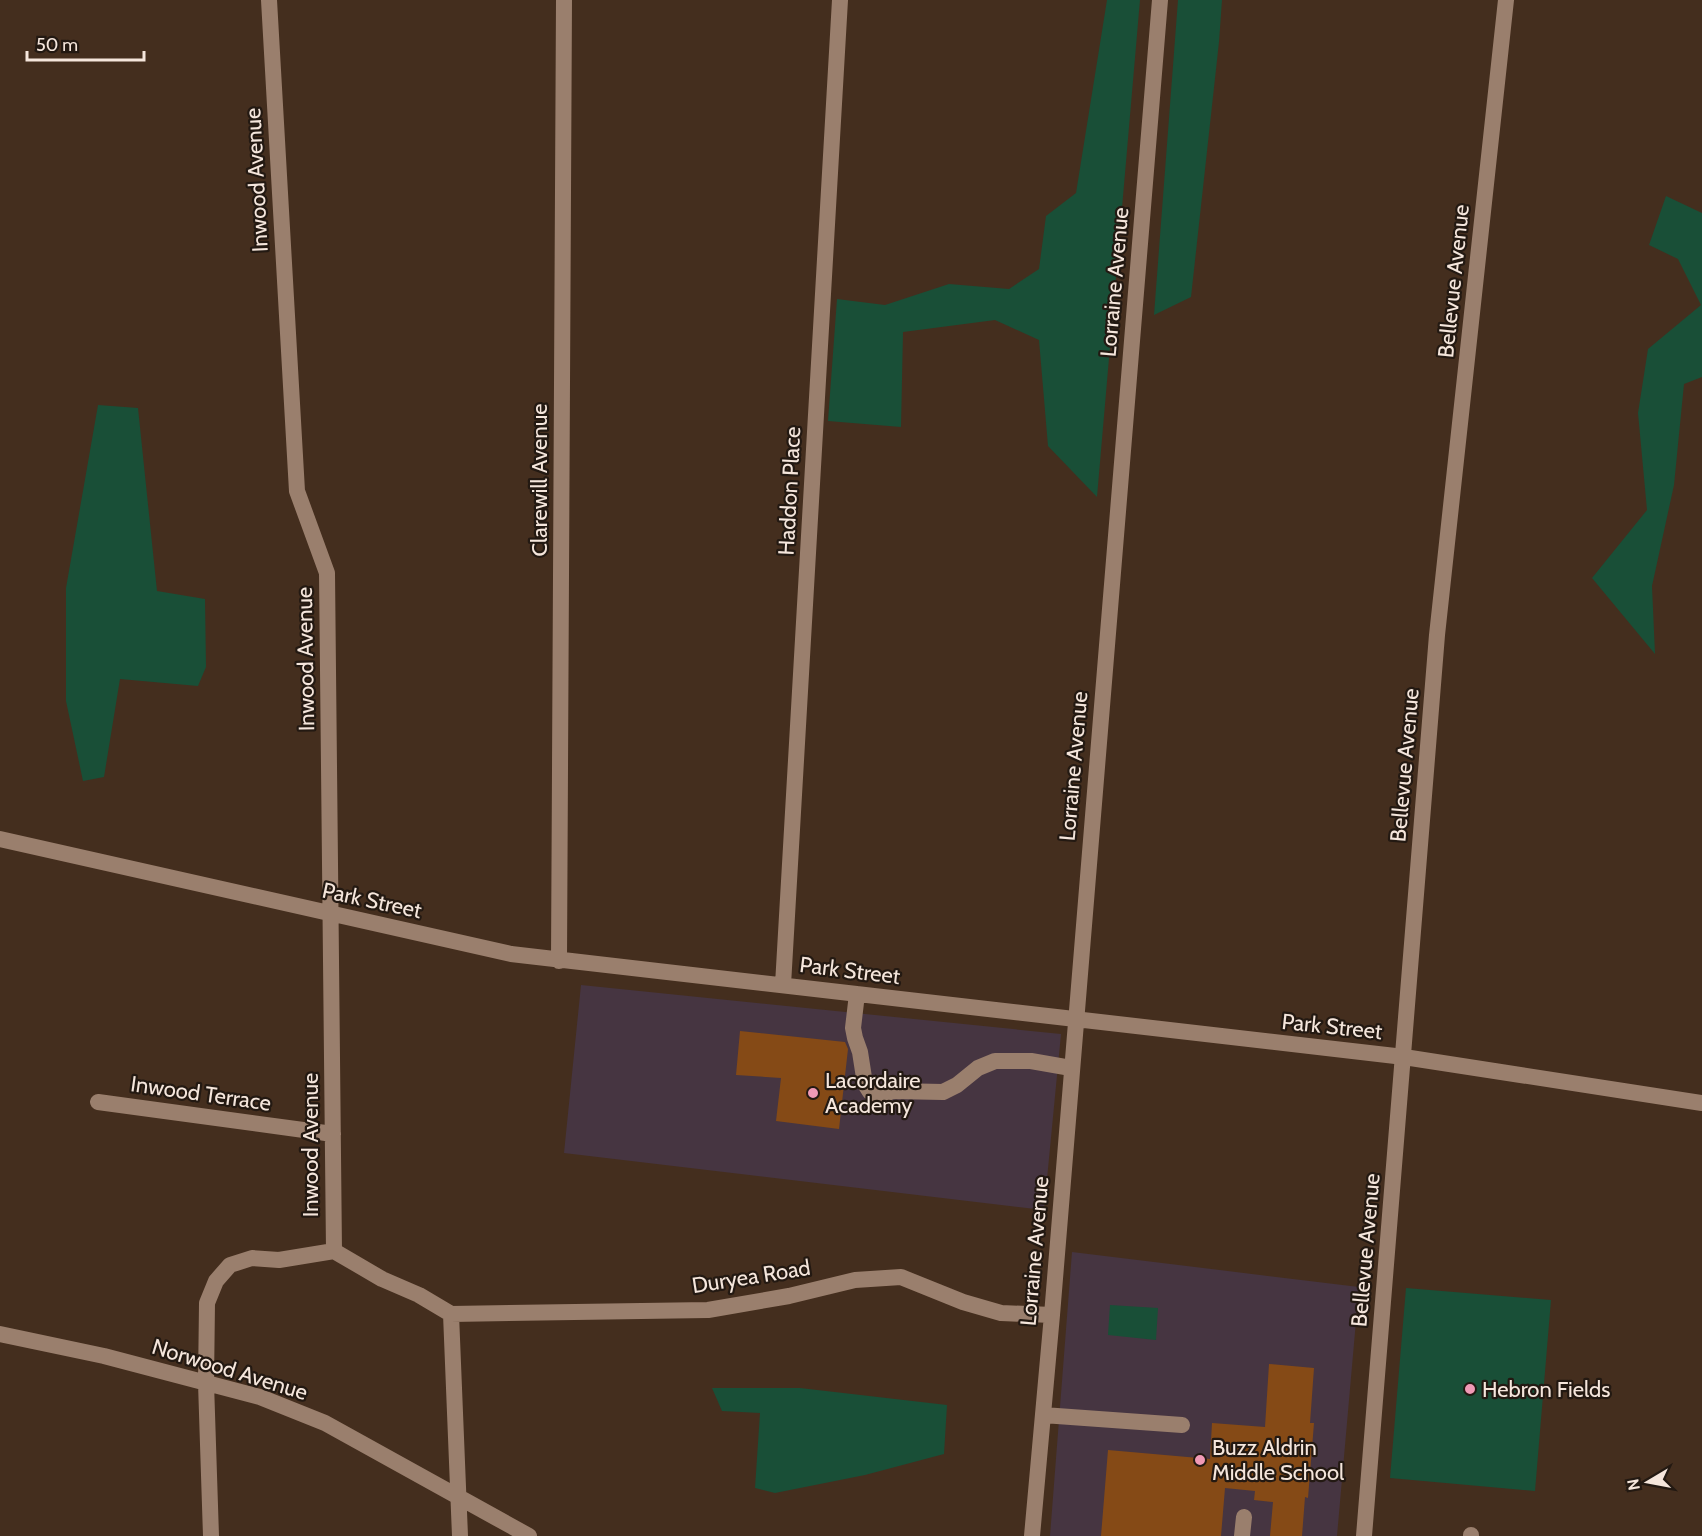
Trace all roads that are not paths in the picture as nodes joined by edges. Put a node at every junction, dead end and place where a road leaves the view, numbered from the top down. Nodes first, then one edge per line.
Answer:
1 (269, 0) edge
2 (564, 0) edge
3 (840, 0) edge
4 (1160, 0) edge
5 (1506, 0) edge
6 (0, 839) edge
7 (330, 914) junction
8 (559, 961) junction
9 (783, 985) junction
10 (858, 994) junction
11 (1075, 1020) junction
12 (1404, 1057) junction
13 (1071, 1068) junction
14 (98, 1102) dead end
15 (1702, 1103) edge
16 (333, 1134) junction
17 (334, 1251) junction
18 (452, 1314) junction
19 (1052, 1316) junction
20 (0, 1334) edge
21 (206, 1383) junction
22 (1043, 1415) junction
23 (1182, 1425) dead end
24 (459, 1497) junction
25 (1244, 1517) dead end
26 (211, 1536) edge
27 (460, 1536) edge
28 (529, 1536) edge
29 (1032, 1536) edge
30 (1242, 1536) edge
31 (1364, 1536) edge

1 - 7 street, Inwood Avenue
2 - 8 street, Clarewill Avenue
3 - 9 street, Haddon Place
4 - 11 street, Lorraine Avenue
5 - 12 street, Bellevue Avenue
6 - 7 street, Park Street
7 - 8 street, Park Street
7 - 16 street, Inwood Avenue
8 - 9 street, Park Street
9 - 10 street, Park Street
10 - 11 street, Park Street
10 - 13 street
11 - 12 street, Park Street
11 - 13 street, Lorraine Avenue
12 - 15 street, Park Street
12 - 31 street, Bellevue Avenue
13 - 19 street, Lorraine Avenue
14 - 16 street, Inwood Terrace
16 - 17 street, Inwood Avenue
17 - 18 street
17 - 21 street
18 - 19 street, Duryea Road
18 - 24 street
19 - 22 street, Lorraine Avenue
20 - 21 street, Norwood Avenue
21 - 24 street, Norwood Avenue
21 - 26 street
22 - 23 street
22 - 29 street, Lorraine Avenue
24 - 27 street
24 - 28 street, Norwood Avenue
25 - 30 street

